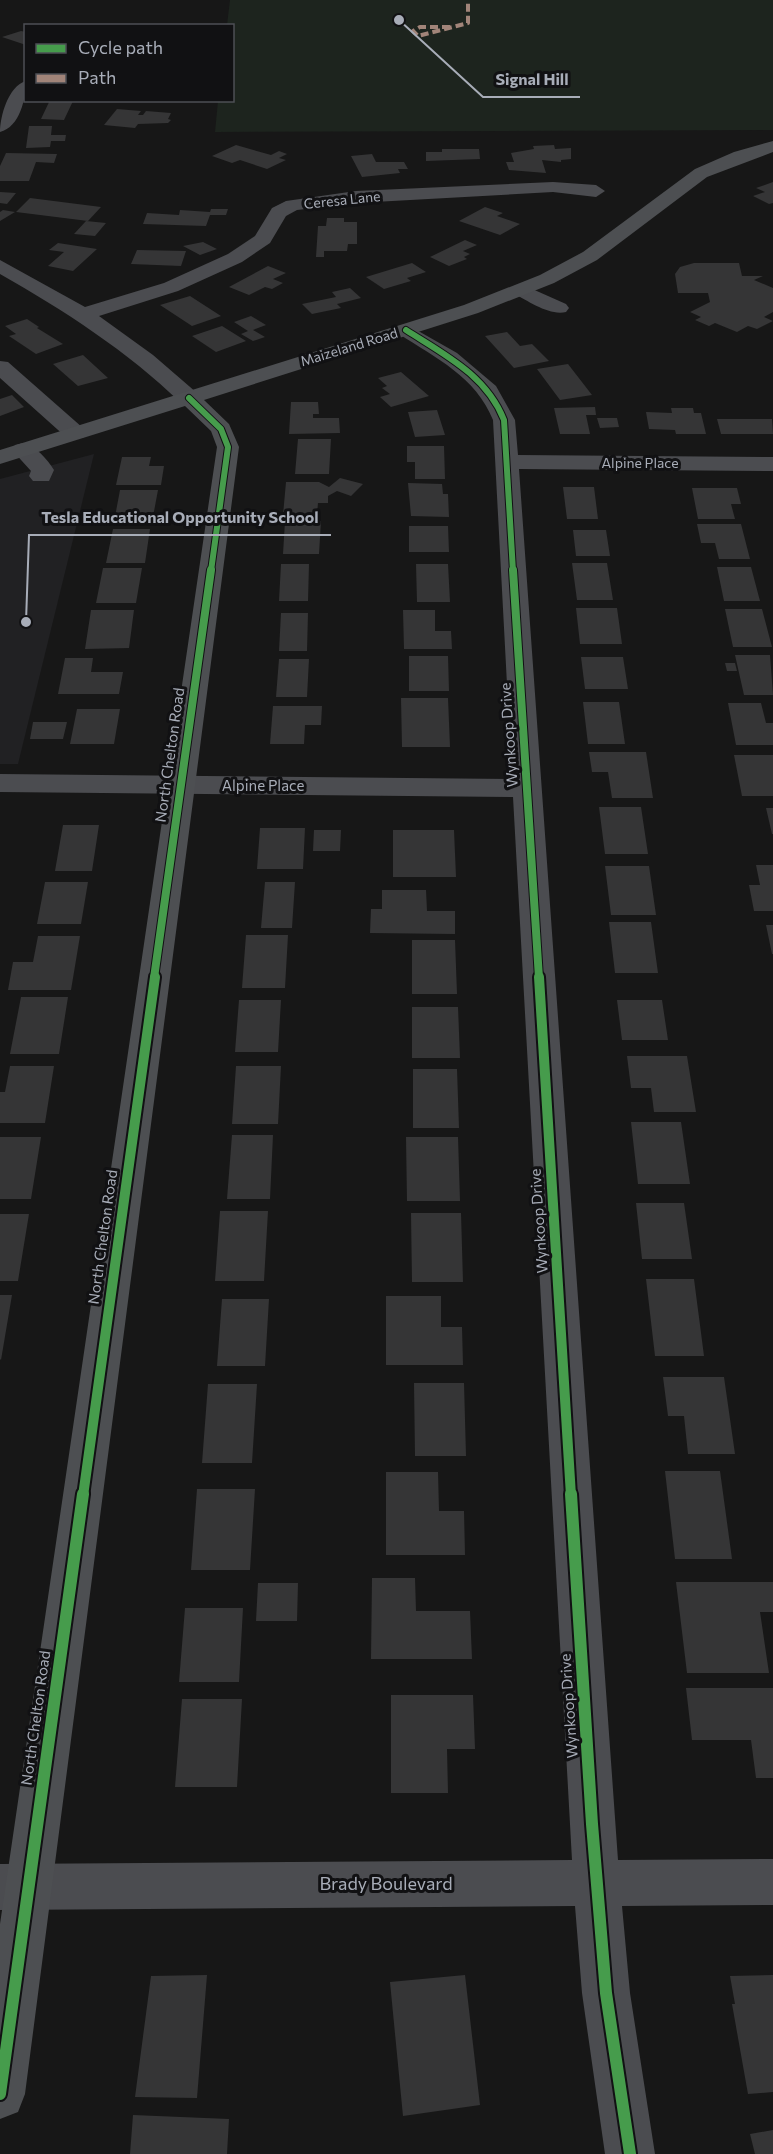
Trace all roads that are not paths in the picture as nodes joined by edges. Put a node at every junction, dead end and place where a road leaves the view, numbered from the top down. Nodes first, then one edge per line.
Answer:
1 (24, 88) edge
2 (0, 127) edge
3 (773, 146) edge
4 (596, 191) dead end
5 (2, 268) edge
6 (521, 290) junction
7 (560, 308) dead end
8 (86, 314) junction
9 (406, 330) junction
10 (0, 367) edge
11 (189, 398) junction
12 (75, 433) junction
13 (23, 450) junction
14 (0, 457) edge
15 (507, 462) junction
16 (773, 464) edge
17 (41, 476) dead end
18 (0, 783) edge
19 (181, 785) junction
20 (527, 788) junction
21 (773, 1882) edge
22 (596, 1883) junction
23 (14, 1887) edge
24 (0, 2094) edge
25 (630, 2154) edge

1 - 2 street
3 - 6 main road, Maizeland Road
4 - 8 street, Ceresa Lane
5 - 8 street, North Chelton Road
6 - 7 street
6 - 9 main road, Maizeland Road
8 - 11 street, North Chelton Road
9 - 11 main road, Maizeland Road
9 - 15 street, Wynkoop Drive
10 - 12 street
11 - 12 main road, Maizeland Road
11 - 19 main road, North Chelton Road
12 - 13 main road, Maizeland Road
13 - 14 main road, Maizeland Road
13 - 17 street
15 - 16 street, Alpine Place
15 - 20 street, Wynkoop Drive
18 - 19 street, Alpine Place
19 - 20 street, Alpine Place
19 - 23 main road, North Chelton Road
20 - 22 street, Wynkoop Drive
21 - 22 street, Brady Boulevard
22 - 23 street, Brady Boulevard
22 - 25 street, Wynkoop Drive
23 - 24 main road, North Chelton Road

